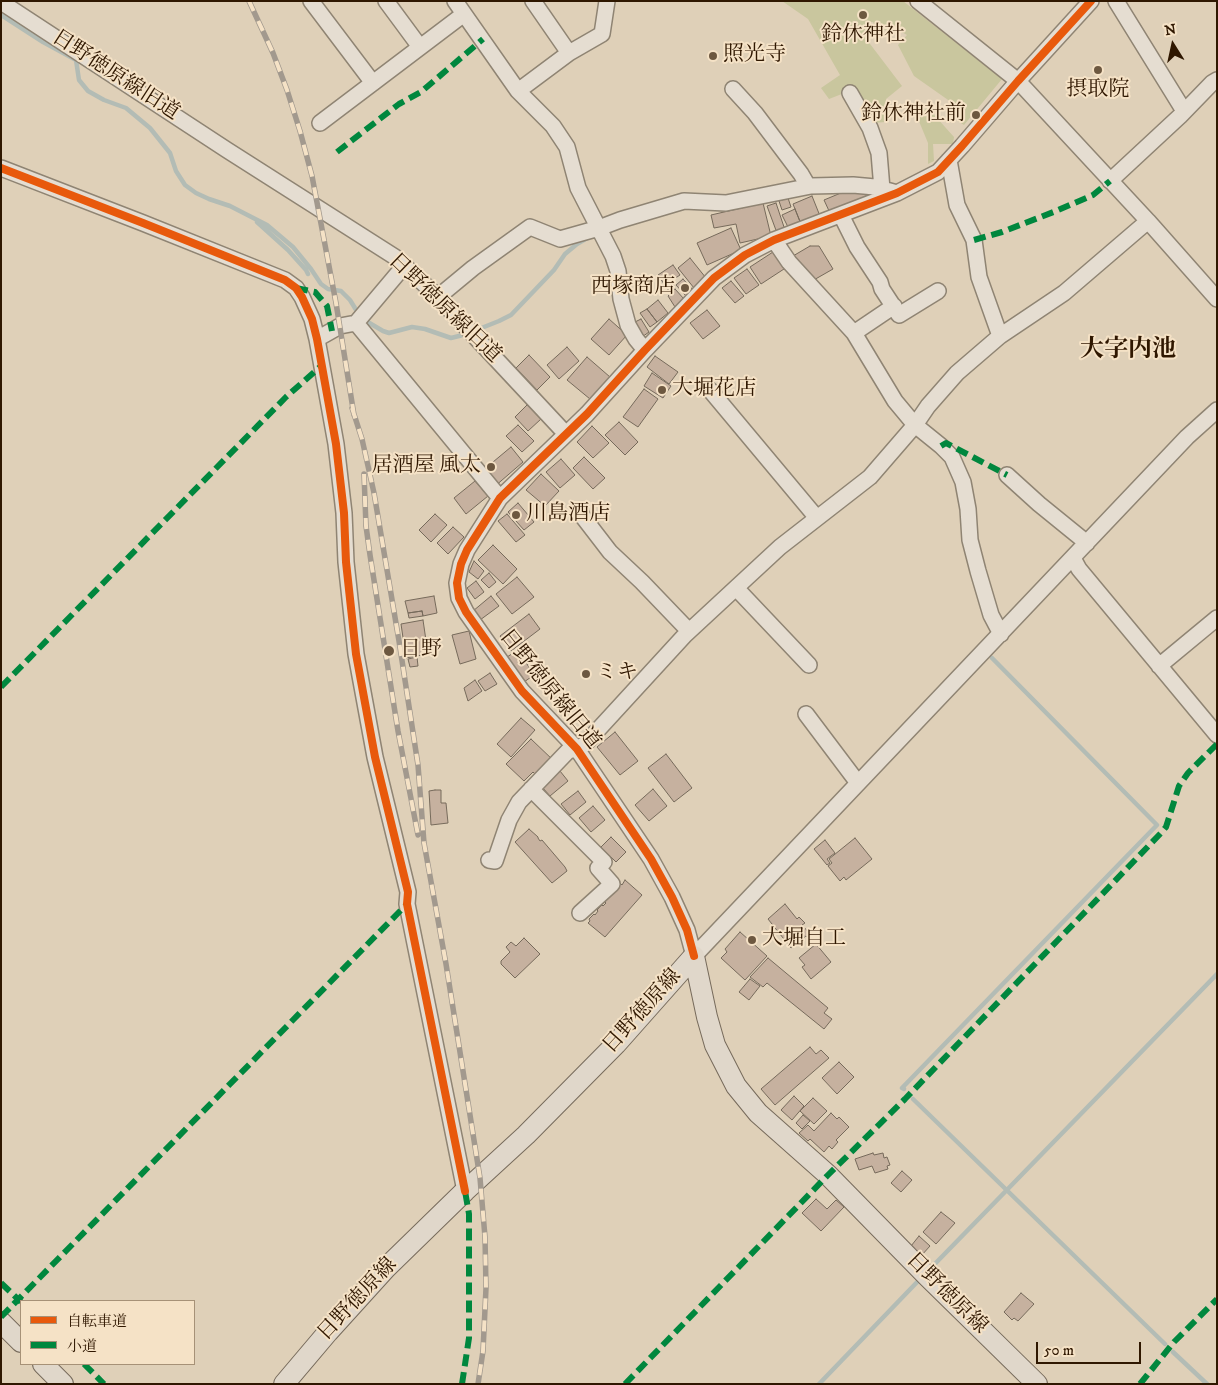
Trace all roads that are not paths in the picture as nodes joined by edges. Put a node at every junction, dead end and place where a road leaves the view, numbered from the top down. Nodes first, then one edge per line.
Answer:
1 (311, 1) edge
2 (386, 1) edge
3 (533, 1) edge
4 (607, 1) edge
5 (918, 1) edge
6 (1091, 1) edge
7 (1116, 1) edge
8 (1, 2) edge
9 (460, 7) edge
10 (420, 47) junction
11 (569, 53) junction
12 (1217, 80) edge
13 (1018, 81) junction
14 (372, 83) junction
15 (733, 88) dead end
16 (518, 90) junction
17 (850, 93) dead end
18 (1184, 112) junction
19 (320, 123) dead end
20 (949, 160) junction
21 (1, 168) edge
22 (1110, 181) junction
23 (808, 186) junction
24 (890, 191) junction
25 (841, 215) junction
26 (1148, 221) junction
27 (599, 228) junction
28 (774, 240) junction
29 (404, 266) junction
30 (938, 290) dead end
31 (438, 297) junction
32 (1217, 299) edge
33 (894, 306) junction
34 (356, 322) junction
35 (854, 333) junction
36 (1000, 336) junction
37 (317, 339) junction
38 (645, 350) junction
39 (710, 390) dead end
40 (1217, 410) edge
41 (915, 425) junction
42 (566, 434) junction
43 (1007, 475) dead end
44 (500, 498) junction
45 (580, 513) dead end
46 (818, 518) junction
47 (1087, 543) junction
48 (1072, 558) junction
49 (736, 588) junction
50 (1217, 618) edge
51 (689, 632) junction
52 (1000, 634) junction
53 (809, 665) dead end
54 (1159, 666) junction
55 (806, 714) dead end
56 (1216, 734) edge
57 (577, 749) junction
58 (858, 783) junction
59 (532, 789) junction
60 (489, 860) dead end
61 (580, 913) dead end
62 (694, 956) junction
63 (465, 1191) junction
64 (1, 1322) edge
65 (20, 1341) edge
66 (44, 1365) edge
67 (63, 1384) edge
68 (284, 1384) edge
69 (1037, 1384) edge

1 - 14 street
2 - 10 street
3 - 11 street
4 - 11 street
5 - 13 street
6 - 13 street
7 - 18 street
8 - 29 street, 日野徳原線旧道
9 - 10 street
9 - 16 street
10 - 14 street
11 - 16 street
12 - 18 street
13 - 20 street
13 - 22 street
14 - 19 street
15 - 23 street
16 - 27 street
17 - 24 street
18 - 22 street
20 - 24 street
20 - 36 street
21 - 37 street
22 - 26 street
23 - 24 street
23 - 27 street
24 - 25 street
25 - 28 street
25 - 33 street
26 - 32 street
26 - 36 street
27 - 31 street
27 - 38 street
28 - 35 street
28 - 38 street
29 - 31 street, 日野徳原線旧道
29 - 34 street
30 - 33 street
31 - 42 street, 日野徳原線旧道
33 - 35 street
34 - 37 street
34 - 44 street
35 - 41 street
36 - 41 street
37 - 63 street
38 - 42 street
39 - 46 street
40 - 47 street
41 - 46 street
41 - 52 street
42 - 44 street, 日野徳原線旧道
43 - 47 street
44 - 57 street, 日野徳原線旧道
45 - 51 street
46 - 49 street
47 - 48 street
48 - 52 street
48 - 54 street
49 - 51 street
49 - 53 street
50 - 54 street
51 - 57 street
52 - 58 street
54 - 56 street
55 - 58 street
57 - 59 street
57 - 62 street, 日野徳原線旧道
58 - 62 street
59 - 60 street
59 - 61 street
62 - 63 main road, 日野徳原線
62 - 69 main road, 日野徳原線
63 - 68 main road, 日野徳原線
64 - 65 main road
66 - 67 main road

